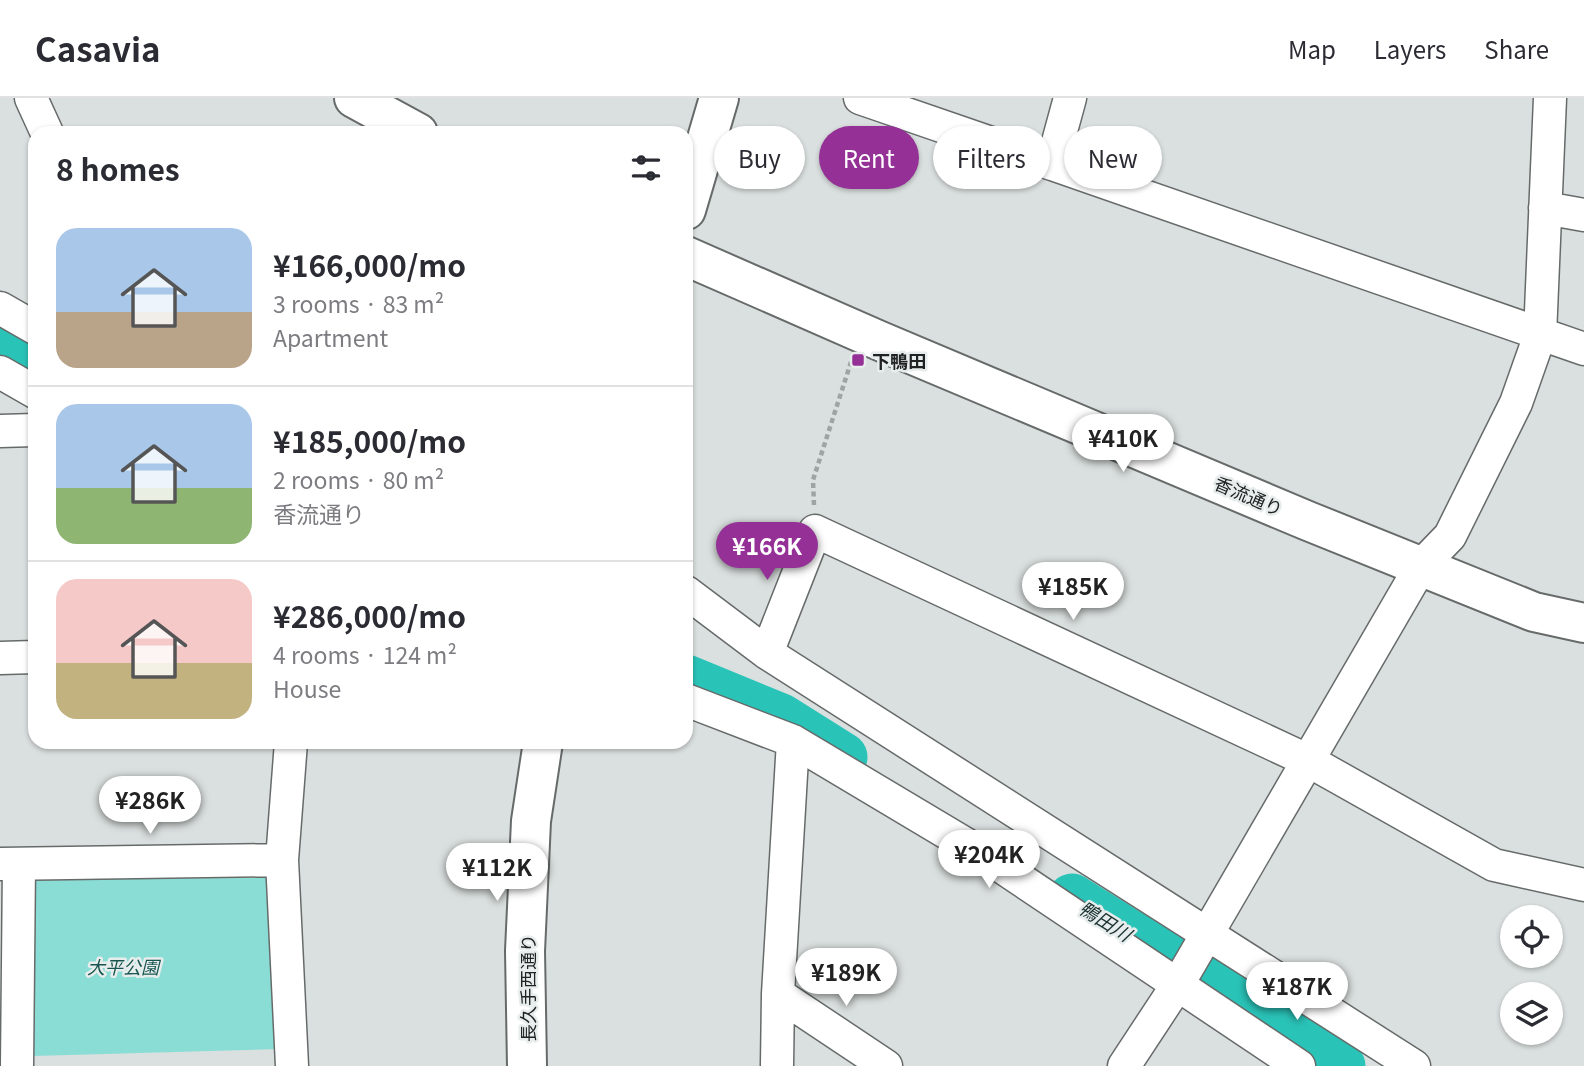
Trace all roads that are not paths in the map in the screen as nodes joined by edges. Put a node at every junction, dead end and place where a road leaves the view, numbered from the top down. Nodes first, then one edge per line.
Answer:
1 (30, 98) edge
2 (354, 98) edge
3 (719, 98) edge
4 (860, 98) edge
5 (1070, 98) edge
6 (1550, 98) edge
7 (44, 126) edge
8 (405, 126) edge
9 (1052, 164) junction
10 (693, 186) edge
11 (1545, 208) junction
12 (1584, 215) edge
13 (693, 259) edge
14 (0, 308) edge
15 (28, 324) edge
16 (1540, 335) junction
17 (1584, 349) edge
18 (0, 372) edge
19 (28, 387) edge
20 (28, 430) edge
21 (0, 431) edge
22 (1421, 566) junction
23 (693, 597) edge
24 (1584, 623) edge
25 (767, 653) junction
26 (28, 657) edge
27 (0, 658) edge
28 (693, 703) edge
29 (793, 741) junction
30 (290, 749) edge
31 (542, 749) edge
32 (1309, 761) junction
33 (282, 860) junction
34 (9, 864) edge
35 (1584, 886) edge
36 (1207, 933) junction
37 (1178, 984) junction
38 (778, 994) junction
39 (18, 1066) edge
40 (292, 1066) edge
41 (527, 1066) edge
42 (777, 1066) edge
43 (886, 1066) edge
44 (1124, 1066) edge
45 (1299, 1066) edge
46 (1414, 1066) edge

1 - 7 street
2 - 8 street
3 - 10 street
4 - 9 street
5 - 9 street
6 - 11 street
9 - 16 street
11 - 12 street
11 - 16 street
13 - 22 street, 香流通り
14 - 15 street
16 - 17 street
16 - 22 street
18 - 19 street
20 - 21 street
22 - 24 street, 香流通り
22 - 32 street
23 - 25 street
25 - 32 street
25 - 36 street
26 - 27 street
28 - 29 street
29 - 37 street
29 - 38 street
30 - 33 street
31 - 41 street, 長久手西通り
32 - 35 street
32 - 36 street
33 - 34 street
33 - 40 street
34 - 39 street
36 - 37 street
36 - 46 street
37 - 44 street
37 - 45 street
38 - 42 street
38 - 43 street

